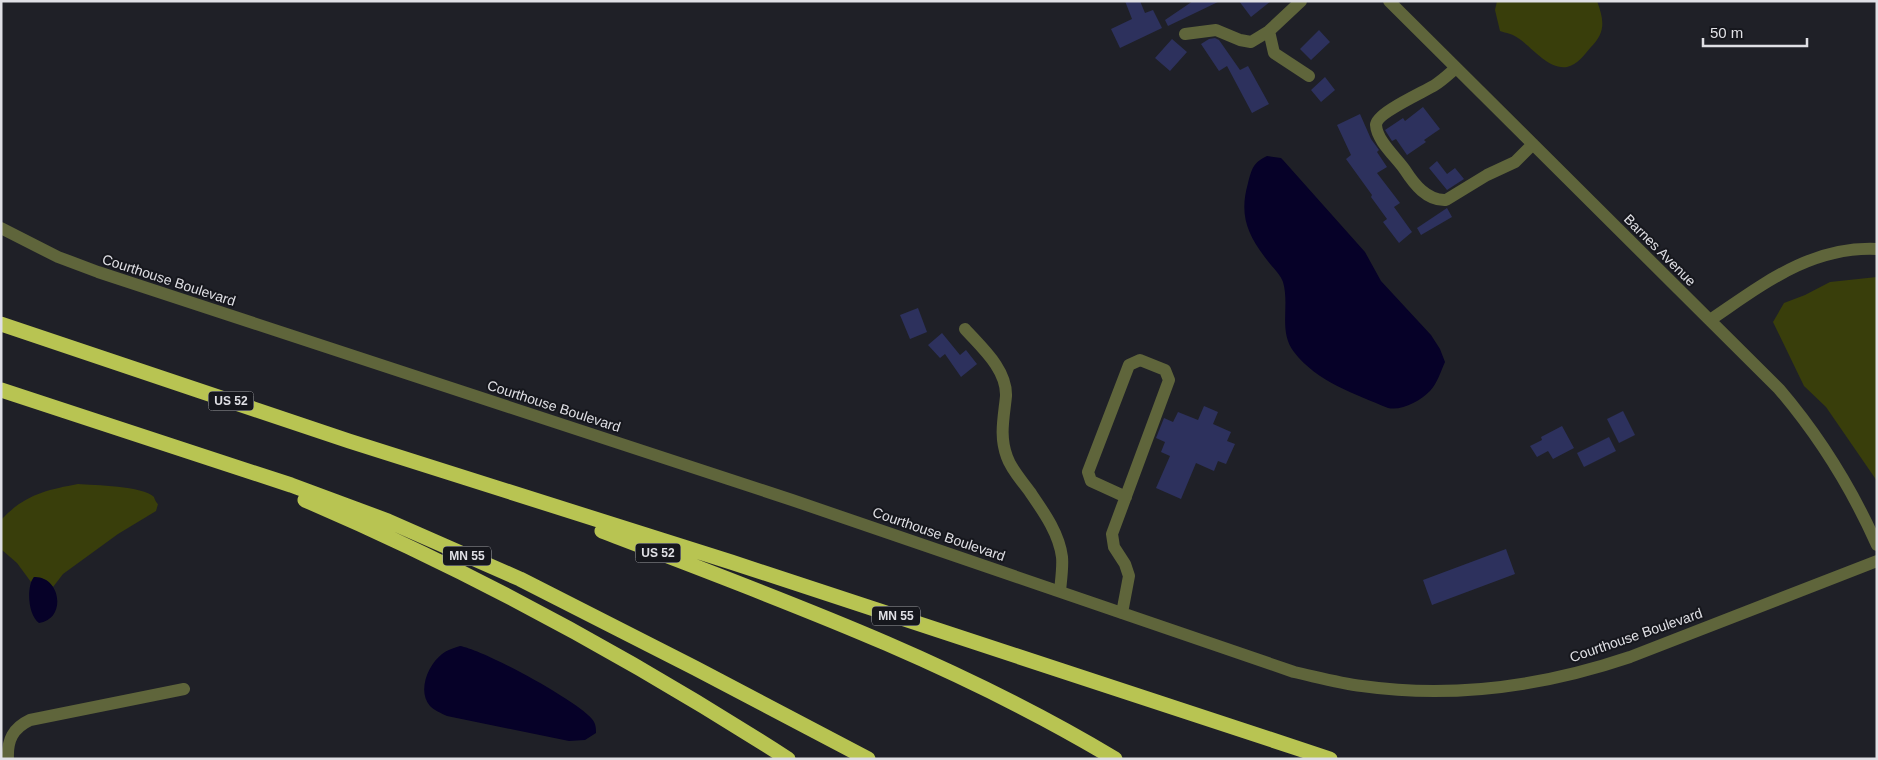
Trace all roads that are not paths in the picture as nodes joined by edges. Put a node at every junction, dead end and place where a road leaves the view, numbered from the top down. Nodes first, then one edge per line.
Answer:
1 (1301, 1) edge
2 (1390, 1) edge
3 (1269, 31) junction
4 (1184, 34) dead end
5 (1251, 42) junction
6 (1274, 53) junction
7 (1456, 68) junction
8 (1309, 76) dead end
9 (1533, 144) junction
10 (1, 228) edge
11 (1877, 250) edge
12 (1710, 320) junction
13 (1, 324) edge
14 (965, 329) dead end
15 (1, 390) edge
16 (222, 464) junction
17 (461, 477) junction
18 (1126, 497) junction
19 (1877, 545) edge
20 (1877, 561) edge
21 (1060, 591) junction
22 (1122, 612) junction
23 (184, 689) dead end
24 (8, 759) edge
25 (788, 759) edge
26 (868, 759) edge
27 (1115, 759) edge
28 (1330, 759) edge

1 - 3 street
2 - 7 street, Barnes Avenue
3 - 5 street
3 - 6 street
4 - 5 street
5 - 6 street
6 - 8 street
7 - 9 street, Barnes Avenue
7 - 9 street
9 - 12 street, Barnes Avenue
10 - 21 street, Courthouse Boulevard
11 - 12 street
12 - 19 street, Barnes Avenue
13 - 17 highway, US 52
14 - 21 street
15 - 16 highway
16 - 25 highway
16 - 26 highway, MN 55
17 - 27 highway, US 52
17 - 28 highway, MN 55
18 - 18 street
18 - 22 street
20 - 22 street, Courthouse Boulevard
21 - 22 street, Courthouse Boulevard
23 - 24 street

